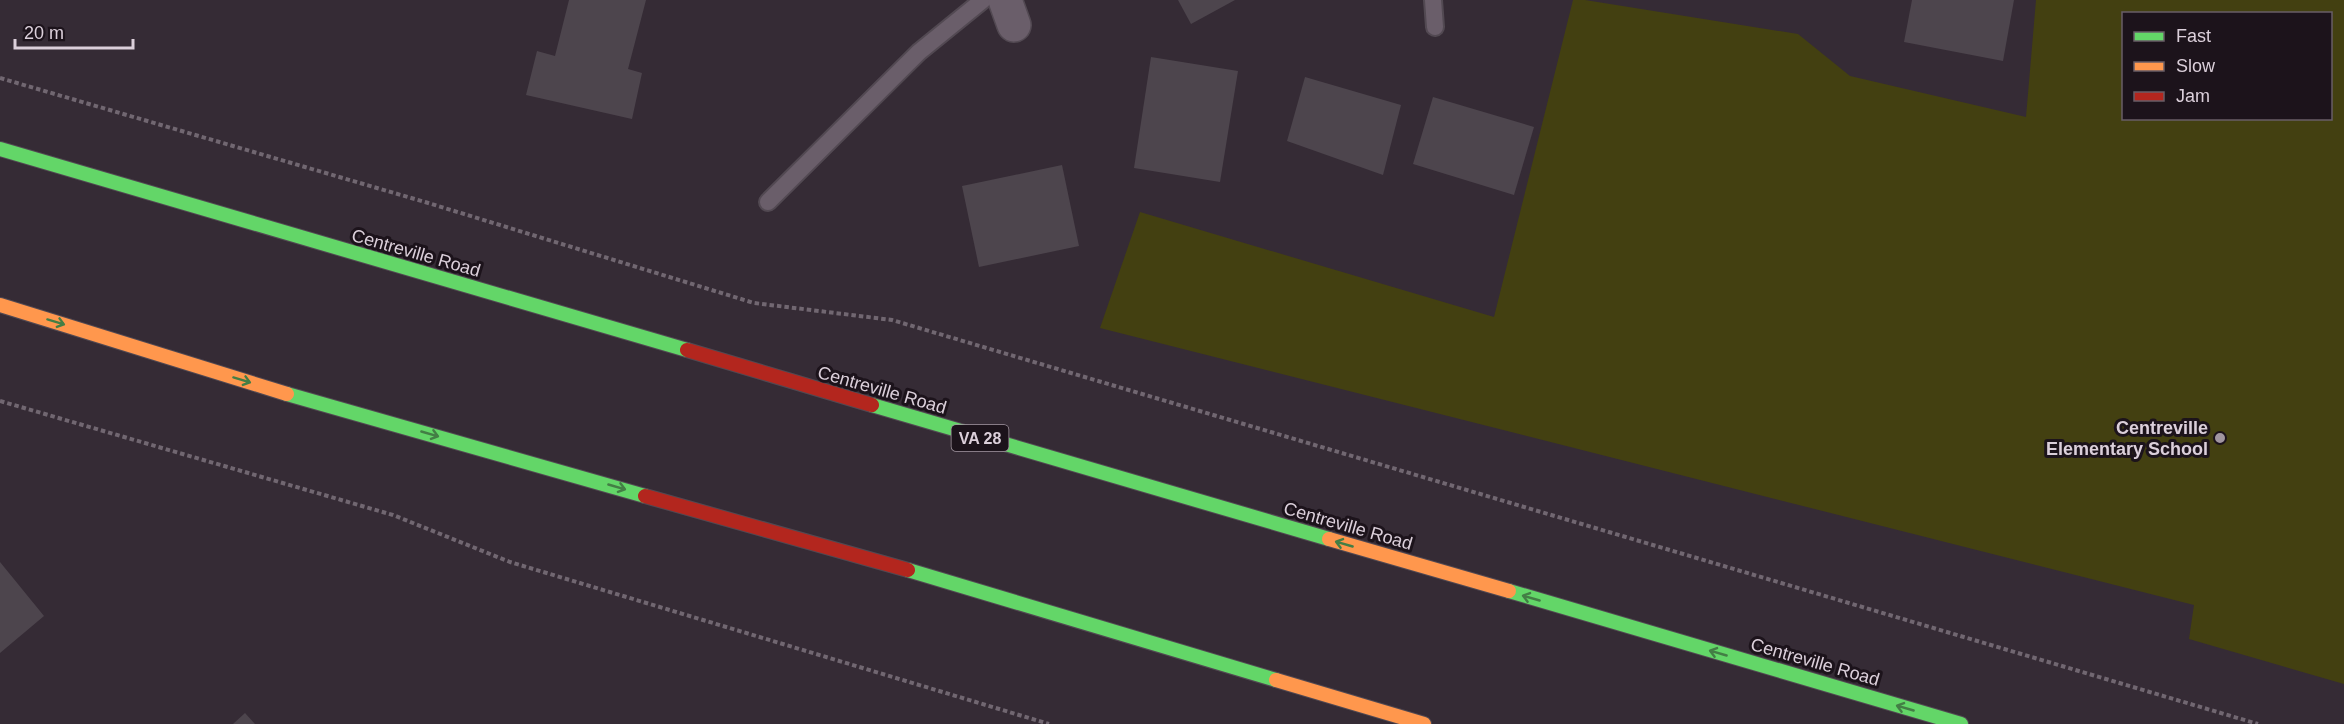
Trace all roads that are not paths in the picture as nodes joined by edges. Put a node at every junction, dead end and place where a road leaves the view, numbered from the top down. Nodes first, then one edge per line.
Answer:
1 (983, 0) edge
2 (1432, 0) edge
3 (1435, 27) dead end
4 (0, 149) edge
5 (768, 202) dead end
6 (0, 305) edge
7 (1424, 724) edge
8 (1961, 724) edge

1 - 5 lane
2 - 3 lane
8 -> 4 highway, Centreville Road / VA 28
6 -> 7 highway

